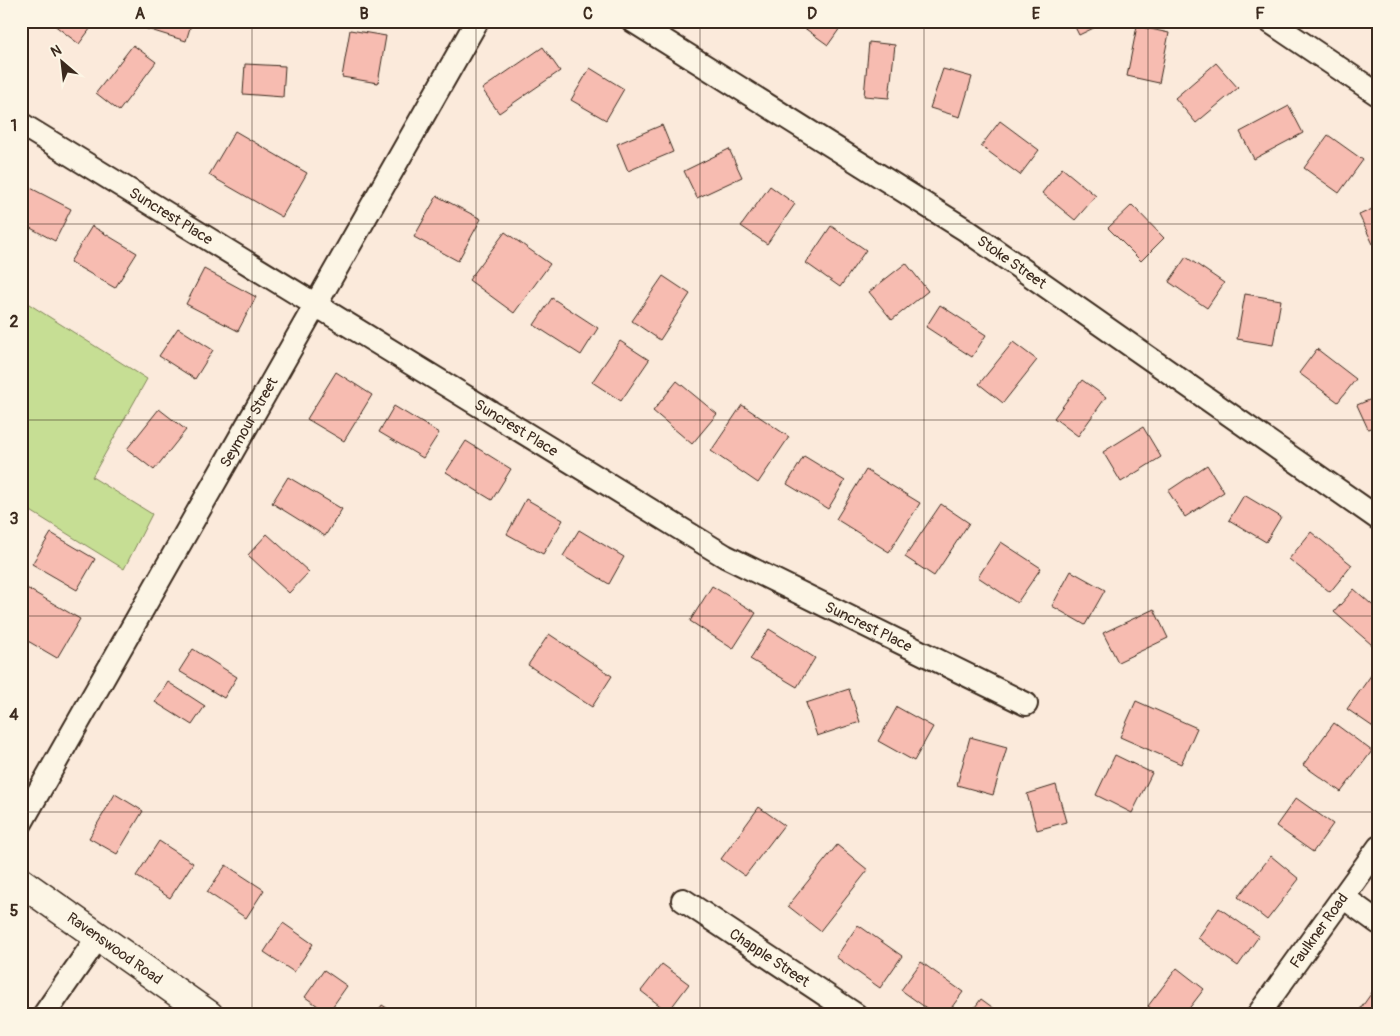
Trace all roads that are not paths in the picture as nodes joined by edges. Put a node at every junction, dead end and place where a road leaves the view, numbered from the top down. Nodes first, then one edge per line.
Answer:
1 (476, 21) edge
2 (634, 21) edge
3 (1268, 21) edge
4 (1379, 96) edge
5 (21, 124) edge
6 (315, 306) junction
7 (1379, 519) edge
8 (1026, 704) dead end
9 (21, 823) edge
10 (1379, 846) edge
11 (21, 882) edge
12 (1343, 897) junction
13 (682, 900) dead end
14 (1379, 922) edge
15 (98, 937) junction
16 (44, 1015) edge
17 (209, 1015) edge
18 (856, 1015) edge
19 (1258, 1015) edge

1 - 6 street, Seymour Street
2 - 7 street, Stoke Street
3 - 4 street
5 - 6 street, Suncrest Place
6 - 8 street, Suncrest Place
6 - 9 street, Seymour Street
10 - 12 street, Faulkner Road
11 - 15 street, Ravenswood Road
12 - 14 street
12 - 19 street, Faulkner Road
13 - 18 street, Chapple Street
15 - 16 street
15 - 17 street, Ravenswood Road

